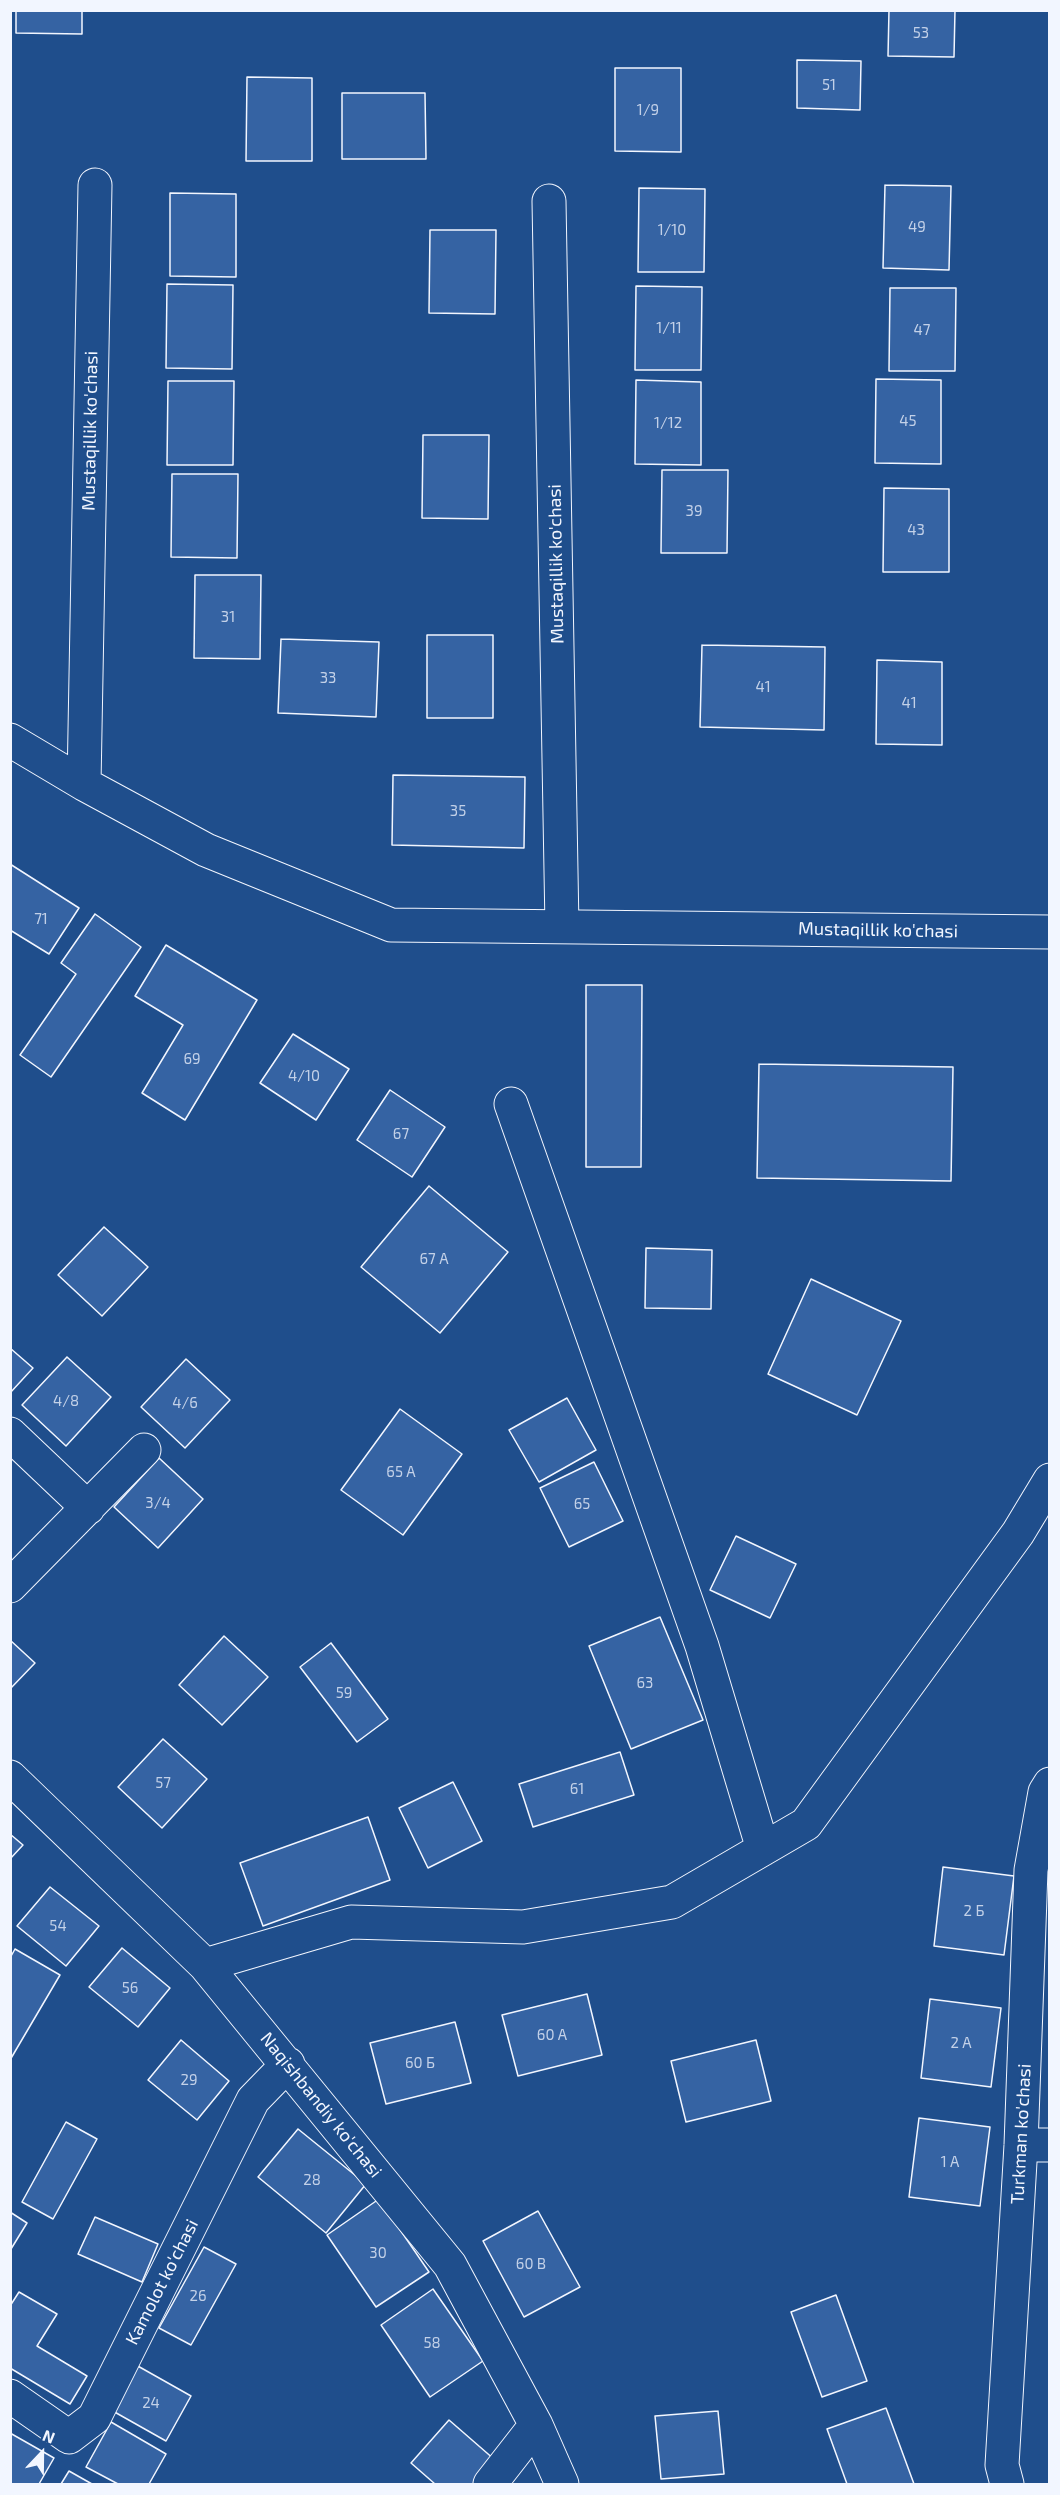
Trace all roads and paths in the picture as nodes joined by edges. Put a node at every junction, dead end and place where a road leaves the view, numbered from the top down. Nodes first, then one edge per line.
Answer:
1 (94, 185) dead end
2 (549, 201) dead end
3 (10, 740) edge
4 (84, 784) junction
5 (562, 927) junction
6 (1050, 932) edge
7 (510, 1104) dead end
8 (10, 1434) edge
9 (144, 1450) dead end
10 (1050, 1480) edge
11 (88, 1508) junction
12 (10, 1586) edge
13 (10, 1776) edge
14 (1050, 1784) edge
15 (763, 1849) junction
16 (205, 1965) junction
17 (288, 2064) junction
18 (1035, 2145) edge
19 (10, 2396) edge
20 (536, 2425) junction
21 (490, 2484) edge
22 (562, 2484) edge
23 (1007, 2484) edge

1 - 4 street, Mustaqillik ko'chasi
2 - 5 street, Mustaqillik ko'chasi
3 - 4 street, Mustaqillik ko'chasi
4 - 5 street, Mustaqillik ko'chasi
5 - 6 street, Mustaqillik ko'chasi
7 - 15 street
8 - 11 street
9 - 11 street
10 - 15 street
11 - 12 street
13 - 16 street, Naqishbandiy ko'chasi
14 - 18 street, Turkman ko'chasi
15 - 16 street
16 - 17 street, Naqishbandiy ko'chasi
17 - 19 street, Kamolot ko'chasi
17 - 20 street, Naqishbandiy ko'chasi
18 - 23 street, Turkman ko'chasi
20 - 21 street
20 - 22 street, Naqishbandiy ko'chasi

